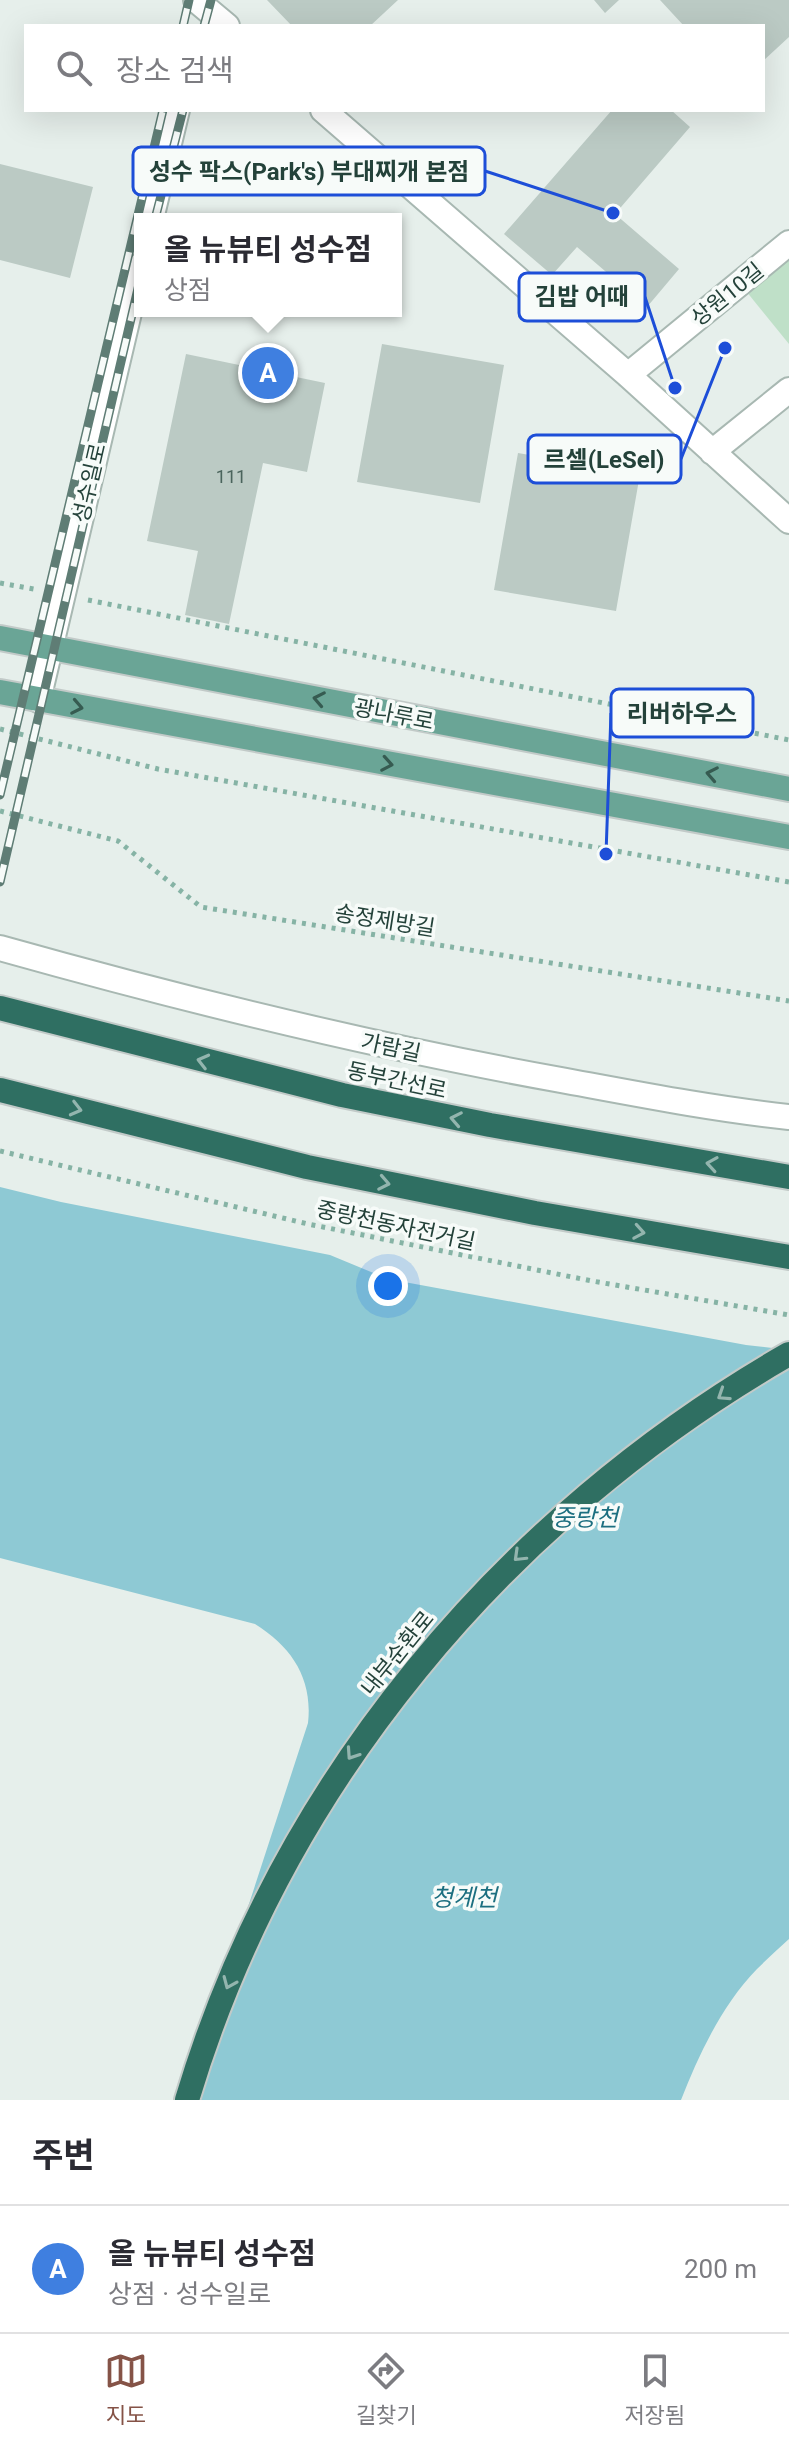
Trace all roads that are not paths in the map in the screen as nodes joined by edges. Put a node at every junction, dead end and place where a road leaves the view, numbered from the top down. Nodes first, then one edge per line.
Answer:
1 (199, 8) edge
2 (224, 24) edge
3 (177, 112) edge
4 (325, 112) edge
5 (152, 213) edge
6 (789, 243) edge
7 (134, 292) edge
8 (628, 375) junction
9 (789, 390) edge
10 (712, 452) junction
11 (789, 521) edge
12 (0, 638) edge
13 (50, 648) junction
14 (0, 692) edge
15 (38, 700) junction
16 (789, 789) edge
17 (789, 837) edge
18 (0, 948) edge
19 (0, 1008) edge
20 (0, 1090) edge
21 (789, 1117) edge
22 (789, 1177) edge
23 (789, 1257) edge
24 (789, 1354) edge
25 (187, 2100) edge

1 - 2 street
3 - 5 street
4 - 8 street
6 - 8 street, 상원10길
7 - 13 street, 성수일로
8 - 10 street
9 - 10 street
10 - 11 street
12 - 13 main road, 광나루로
13 - 15 street, 성수일로
16 -> 13 main road, 광나루로
14 - 15 main road
15 -> 17 main road
18 - 21 street, 가람길
22 -> 19 highway, 동부간선로
20 -> 23 highway
24 -> 25 highway, 내부순환로

